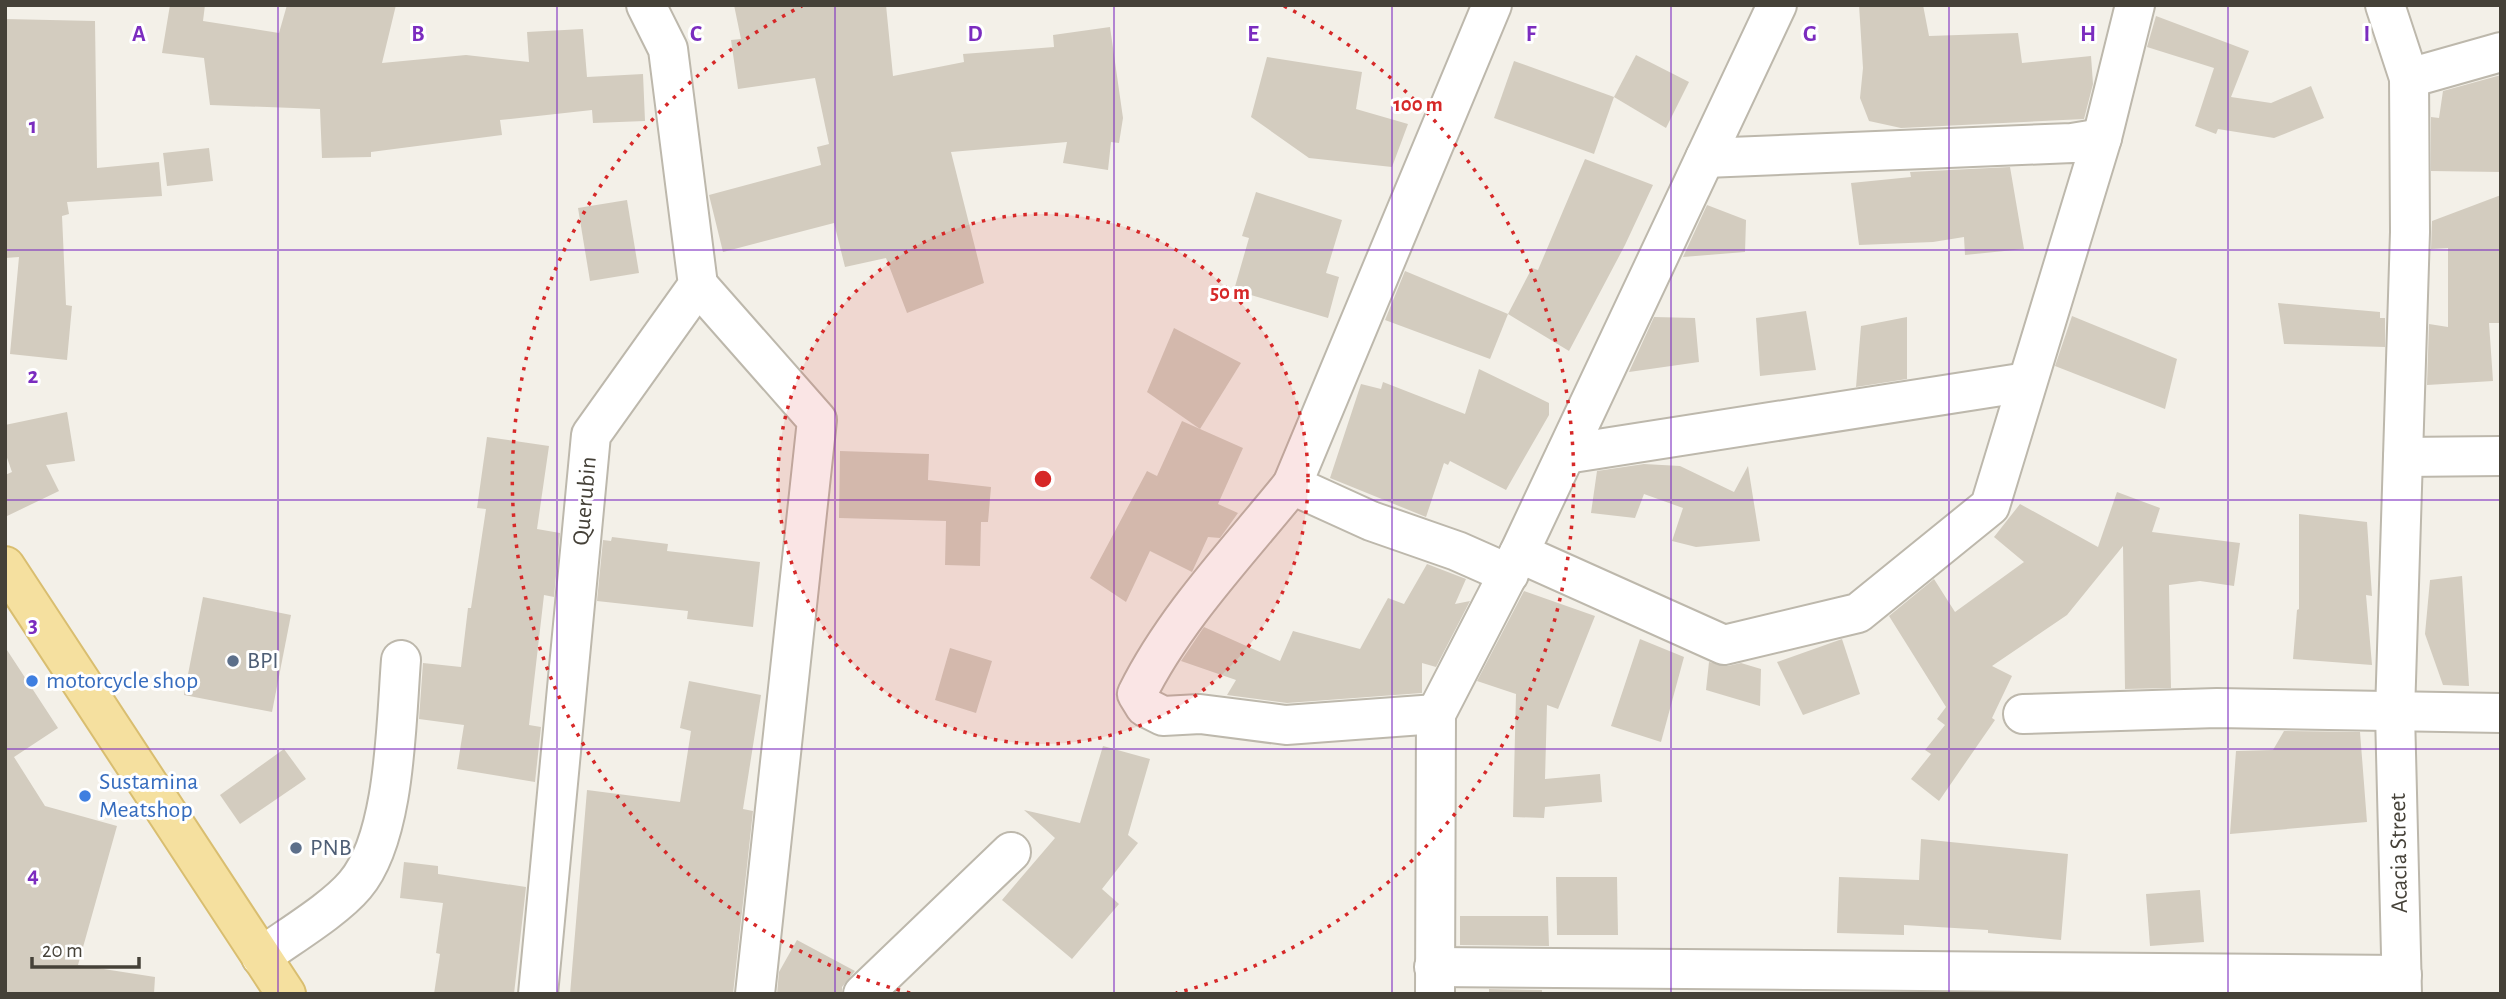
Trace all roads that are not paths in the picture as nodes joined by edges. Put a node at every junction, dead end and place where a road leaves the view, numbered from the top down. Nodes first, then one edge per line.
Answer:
1 (646, 5) edge
2 (1492, 5) edge
3 (1777, 5) edge
4 (2135, 5) edge
5 (2385, 5) edge
6 (2501, 52) edge
7 (2409, 78) junction
8 (2102, 138) junction
9 (1705, 158) junction
10 (698, 285) junction
11 (2027, 382) junction
12 (1566, 454) junction
13 (2501, 456) edge
14 (2403, 457) junction
15 (1292, 485) junction
16 (1514, 563) junction
17 (5, 566) edge
18 (401, 660) dead end
19 (1436, 713) junction
20 (2396, 713) junction
21 (2501, 713) edge
22 (2023, 715) dead end
23 (1011, 852) dead end
24 (261, 957) junction
25 (1435, 981) edge
26 (2402, 984) edge
27 (286, 994) edge
28 (538, 994) edge
29 (755, 994) edge
30 (863, 994) edge

1 - 10 street
2 - 15 street
3 - 9 street
4 - 8 street
5 - 7 street, Acacia Street
6 - 7 street
7 - 14 street, Acacia Street
8 - 9 street
8 - 11 street
9 - 12 street
10 - 28 street, Querubin
10 - 29 street
11 - 12 street
11 - 16 street
12 - 16 street
13 - 14 street
14 - 20 street, Acacia Street
15 - 16 street
15 - 19 street
16 - 19 street
17 - 24 main road
18 - 24 street
19 - 25 street
20 - 21 street
20 - 22 street
20 - 26 street, Acacia Street
23 - 30 street
24 - 27 main road
25 - 26 street

